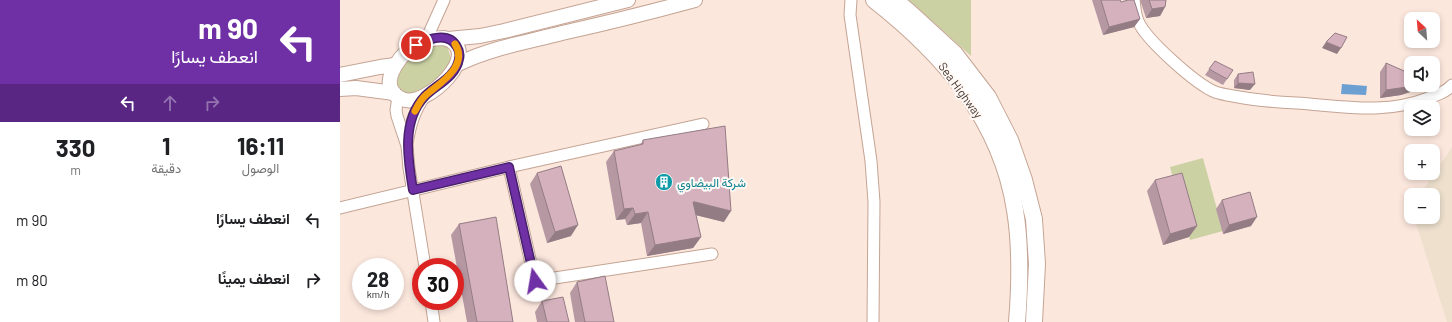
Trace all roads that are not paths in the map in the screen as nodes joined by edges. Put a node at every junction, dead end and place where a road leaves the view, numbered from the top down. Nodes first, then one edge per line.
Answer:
1 (444, 0) edge
2 (628, 0) edge
3 (695, 0) edge
4 (851, 0) edge
5 (874, 0) edge
6 (895, 0) edge
7 (1134, 0) edge
8 (448, 39) junction
9 (426, 40) junction
10 (458, 64) junction
11 (395, 65) junction
12 (340, 75) edge
13 (1451, 88) edge
14 (340, 89) edge
15 (396, 95) junction
16 (425, 96) junction
17 (703, 124) dead end
18 (407, 146) junction
19 (509, 167) junction
20 (413, 190) junction
21 (340, 208) edge
22 (712, 254) dead end
23 (424, 258) edge
24 (432, 310) edge
25 (434, 322) edge
26 (873, 322) edge
27 (1017, 322) edge
28 (1034, 322) edge

1 - 9 street
2 - 8 main road
3 - 10 main road
4 - 26 street
5 - 27 highway, Sea Highway
6 - 28 highway, Sea Highway
7 - 13 street
8 - 9 main road
8 - 10 main road
9 - 11 main road
10 - 16 main road
11 - 12 main road
11 - 15 main road
14 - 15 main road
15 - 16 main road
15 - 18 street
16 - 18 street
17 - 19 street
18 - 20 street
19 - 20 street
19 - 22 street
20 - 21 street
20 - 23 street
24 - 25 street

